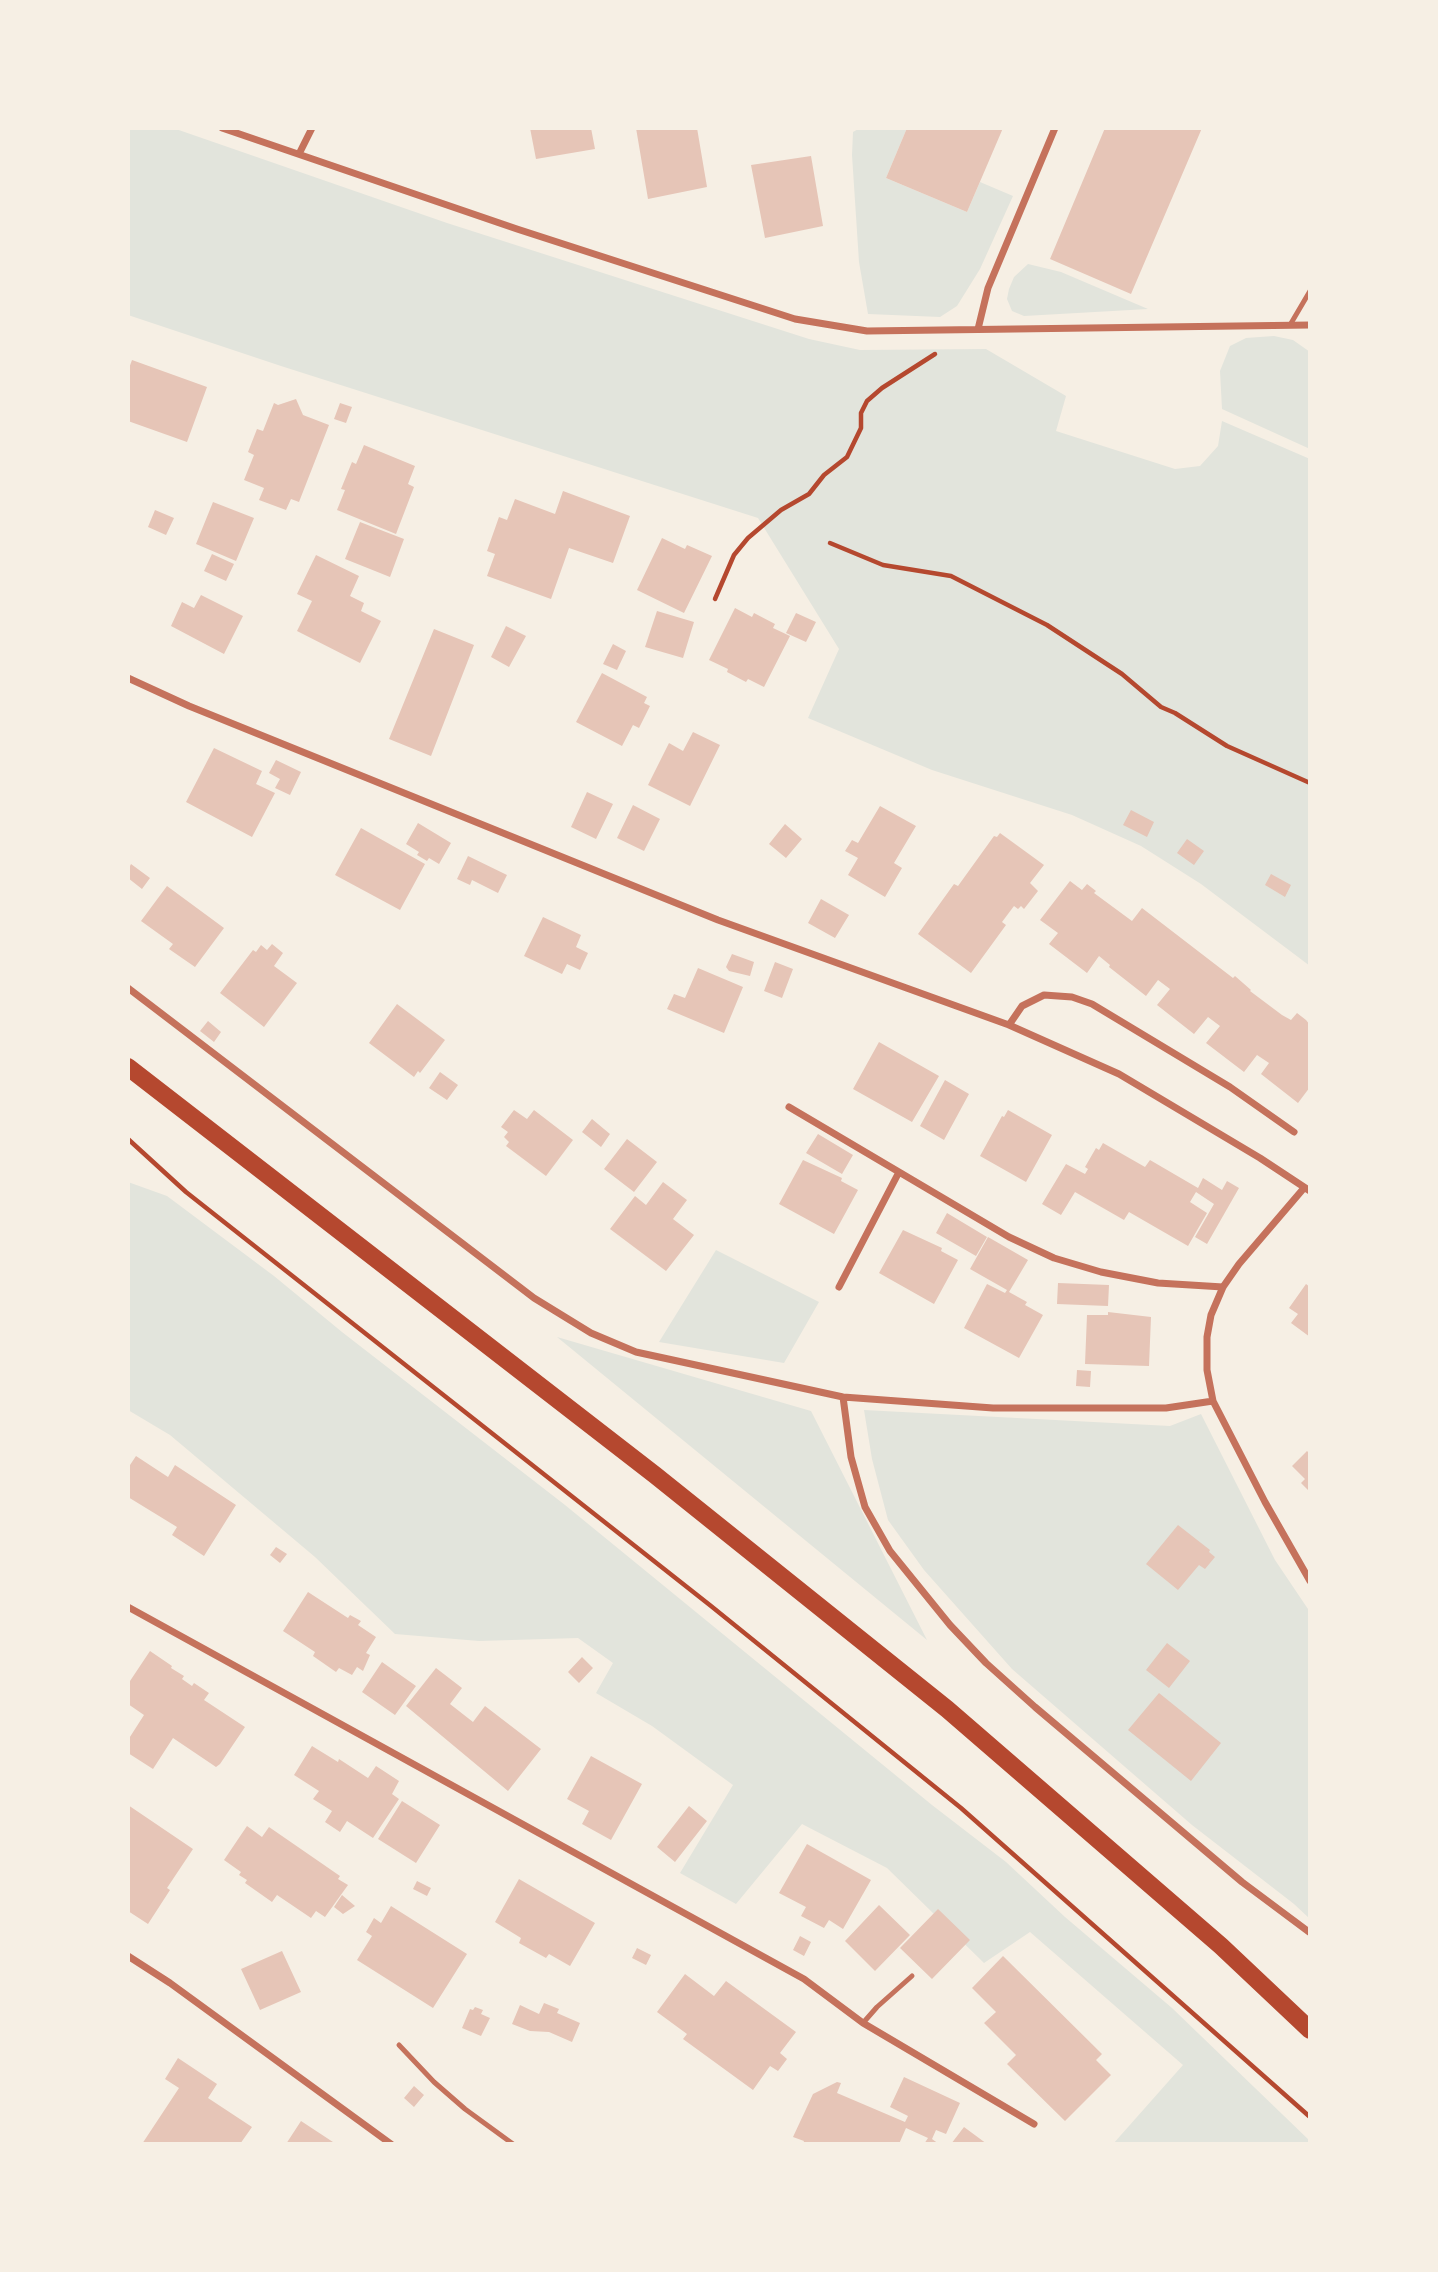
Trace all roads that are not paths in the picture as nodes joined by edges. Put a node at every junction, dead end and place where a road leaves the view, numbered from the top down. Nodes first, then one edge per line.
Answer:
1 (222, 128) edge
2 (312, 128) edge
3 (1055, 128) edge
4 (299, 154) junction
5 (1310, 292) edge
6 (1310, 325) edge
7 (1290, 326) junction
8 (974, 329) junction
9 (128, 678) edge
10 (128, 988) edge
11 (1009, 1025) junction
12 (128, 1067) edge
13 (789, 1107) dead end
14 (1294, 1132) dead end
15 (899, 1172) junction
16 (1307, 1189) edge
17 (839, 1287) dead end
18 (1223, 1287) junction
19 (843, 1397) junction
20 (1213, 1401) junction
21 (1310, 1581) edge
22 (128, 1607) edge
23 (1308, 1932) dead end
24 (128, 1956) edge
25 (1250, 1972) junction
26 (912, 1976) dead end
27 (1310, 2021) edge
28 (863, 2023) junction
29 (1310, 2030) edge
30 (399, 2045) dead end
31 (1034, 2124) dead end
32 (391, 2144) edge
33 (513, 2144) edge

1 - 4 street
2 - 4 street
3 - 8 street
4 - 8 street
5 - 7 lane
6 - 7 street
7 - 8 street
9 - 11 street
10 - 19 street
11 - 14 street
11 - 16 street
12 - 25 main road
13 - 15 street
15 - 17 street
15 - 18 street
16 - 18 street
18 - 20 street
19 - 20 street
19 - 23 street
20 - 21 street
22 - 28 street
24 - 32 street
25 - 27 main road
25 - 29 main road
26 - 28 lane
28 - 31 street
30 - 33 lane

